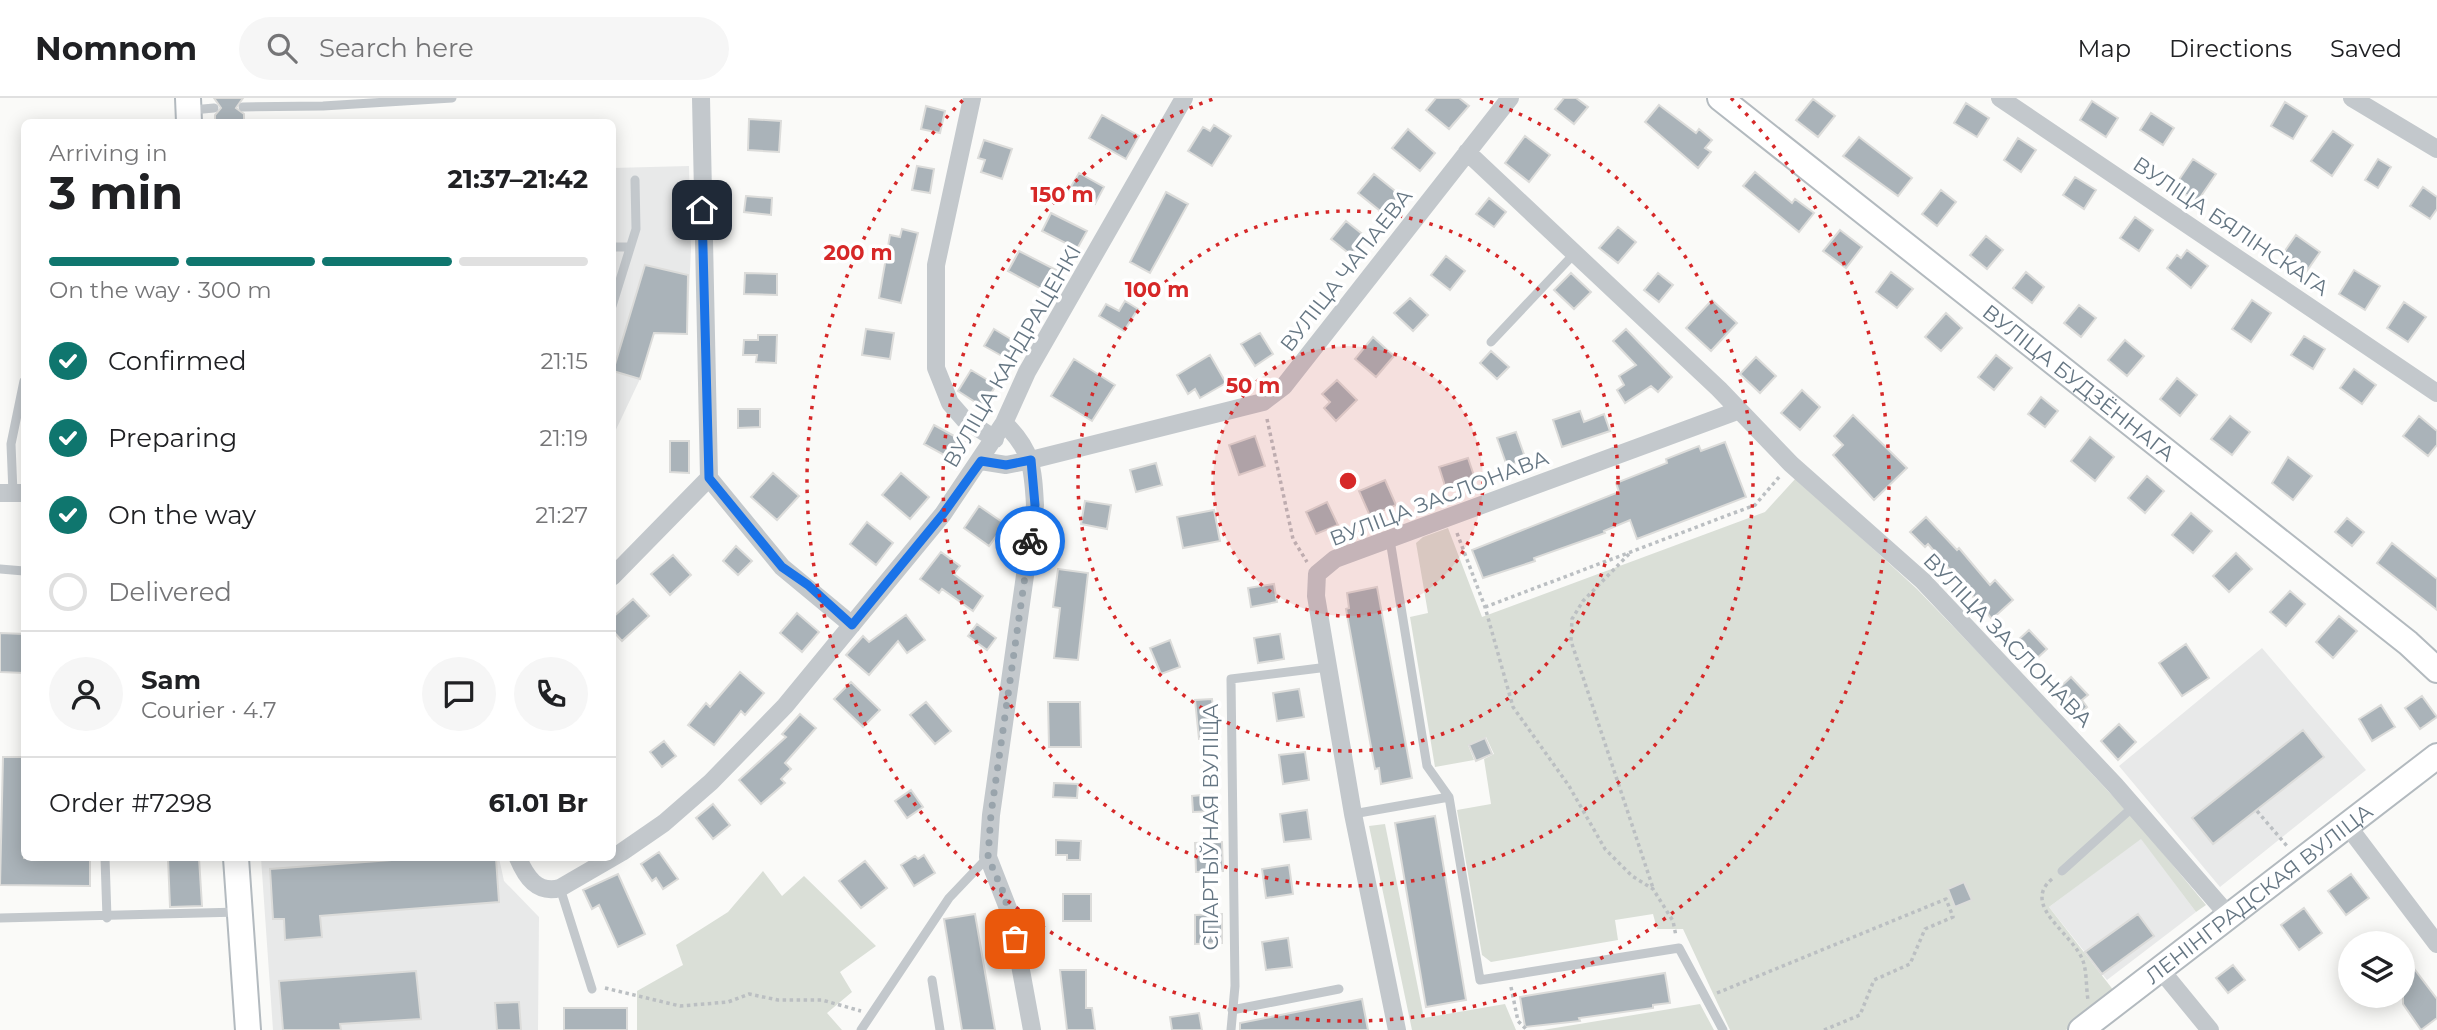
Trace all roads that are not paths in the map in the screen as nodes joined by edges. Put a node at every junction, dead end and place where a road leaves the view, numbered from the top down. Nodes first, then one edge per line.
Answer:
1 (701, 98) edge
2 (972, 98) edge
3 (1184, 98) edge
4 (1510, 98) edge
5 (1720, 98) edge
6 (2000, 98) edge
7 (2352, 98) edge
8 (452, 99) edge
9 (243, 107) dead end
10 (214, 108) dead end
11 (188, 110) edge
12 (2437, 149) edge
13 (1467, 152) junction
14 (635, 180) dead end
15 (616, 247) edge
16 (630, 247) junction
17 (1575, 253) junction
18 (616, 293) edge
19 (1491, 342) dead end
20 (2437, 393) edge
21 (21, 397) edge
22 (1737, 411) junction
23 (999, 431) junction
24 (1031, 460) junction
25 (981, 461) junction
26 (709, 478) junction
27 (13, 493) edge
28 (1390, 540) junction
29 (0, 569) edge
30 (21, 571) edge
31 (616, 573) edge
32 (852, 625) junction
33 (1328, 667) junction
34 (2437, 670) edge
35 (2437, 756) edge
36 (1449, 797) junction
37 (2134, 806) junction
38 (1353, 814) junction
39 (2347, 825) junction
40 (616, 855) edge
41 (988, 857) junction
42 (105, 861) edge
43 (236, 861) edge
44 (519, 861) edge
45 (606, 861) edge
46 (2062, 871) road end
47 (560, 888) junction
48 (241, 912) junction
49 (2229, 916) junction
50 (0, 918) edge
51 (107, 918) junction
52 (2437, 944) edge
53 (2160, 969) junction
54 (932, 980) dead end
55 (591, 986) road end
56 (1339, 989) dead end
57 (1232, 1010) junction
58 (2086, 1026) edge
59 (248, 1030) edge
60 (861, 1030) edge
61 (940, 1030) edge
62 (1032, 1030) edge
63 (1231, 1030) edge
64 (1397, 1030) edge
65 (1723, 1030) edge
66 (2210, 1030) edge

1 - 26 street
2 - 23 street
3 - 23 street, ВУЛІЦА КАНДРАЦЕНКІ
4 - 13 street, ВУЛІЦА ЧАПАЕВА
5 - 34 street, ВУЛІЦА БУДЗЁННАГА
6 - 20 street, ВУЛІЦА БЯЛІНСКАГА
7 - 12 street
8 - 9 lane
10 - 11 lane
13 - 17 street, ВУЛІЦА ЗАСЛОНАВА
13 - 24 street, ВУЛІЦА ЧАПАЕВА
14 - 16 lane
15 - 16 lane
16 - 18 lane
17 - 19 lane
17 - 22 street, ВУЛІЦА ЗАСЛОНАВА
21 - 27 lane
22 - 28 street, ВУЛІЦА ЗАСЛОНАВА
22 - 37 street, ВУЛІЦА ЗАСЛОНАВА
23 - 24 street
23 - 25 street, ВУЛІЦА КАНДРАЦЕНКІ
24 - 25 street, ВУЛІЦА ЧАПАЕВА
24 - 41 street
25 - 32 street, ВУЛІЦА КАНДРАЦЕНКІ
26 - 31 street
26 - 32 street
28 - 33 street, ВУЛІЦА ЗАСЛОНАВА
28 - 36 lane
29 - 30 lane
32 - 40 street, ВУЛІЦА КАНДРАЦЕНКІ
33 - 38 street
33 - 57 lane, СПАРТЫЎНАЯ ВУЛІЦА
35 - 39 street, ЛЕНІНГРАДСКАЯ ВУЛІЦА
36 - 38 lane
36 - 65 lane
37 - 46 lane
37 - 49 street, ВУЛІЦА ЗАСЛОНАВА
38 - 64 street
39 - 49 street, ЛЕНІНГРАДСКАЯ ВУЛІЦА
39 - 52 street
41 - 60 lane
41 - 62 street
42 - 51 lane
43 - 48 street
44 - 47 street
45 - 47 street, ВУЛІЦА КАНДРАЦЕНКІ
47 - 55 lane
48 - 51 lane
48 - 59 street
49 - 53 street, ЛЕНІНГРАДСКАЯ ВУЛІЦА
50 - 51 lane
53 - 58 street, ЛЕНІНГРАДСКАЯ ВУЛІЦА
53 - 66 street
54 - 61 lane
56 - 57 lane
57 - 63 lane, СПАРТЫЎНАЯ ВУЛІЦА

